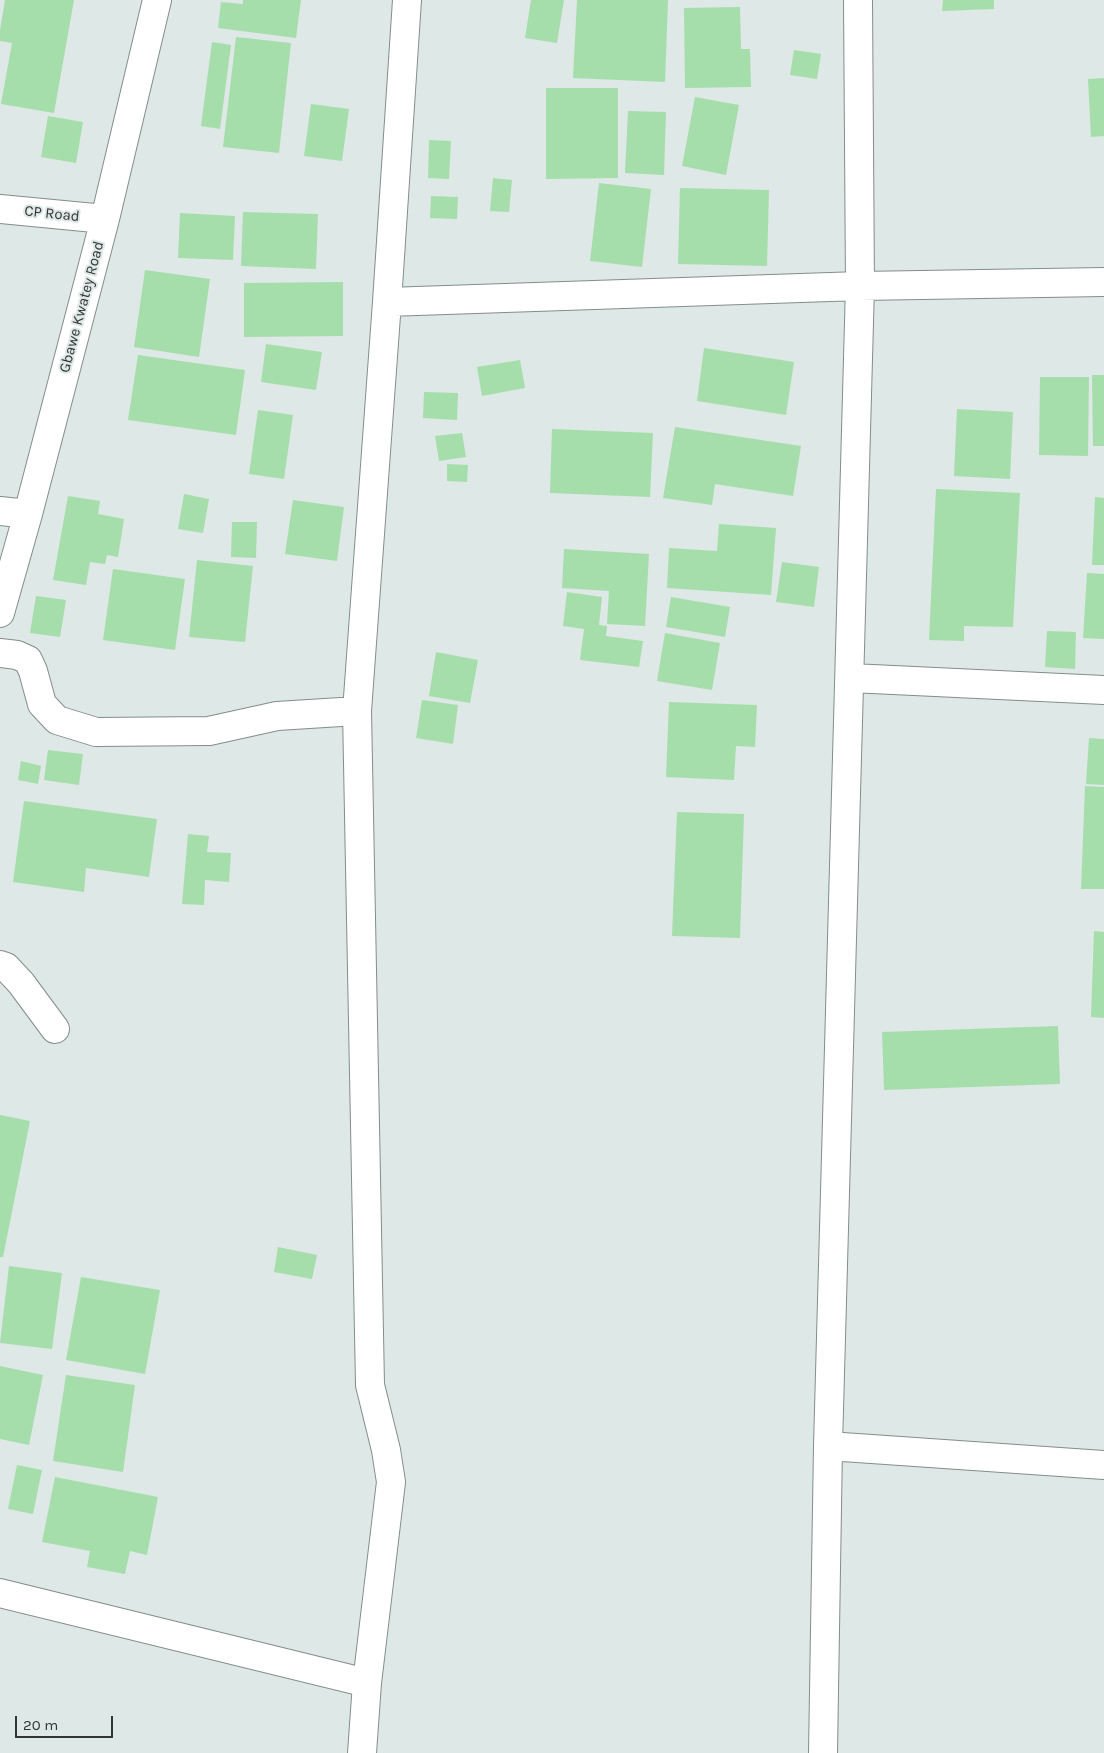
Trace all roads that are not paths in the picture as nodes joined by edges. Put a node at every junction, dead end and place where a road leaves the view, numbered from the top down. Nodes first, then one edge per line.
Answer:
1 (157, 0) edge
2 (407, 0) edge
3 (858, 0) edge
4 (0, 209) edge
5 (105, 219) junction
6 (1104, 282) edge
7 (860, 286) junction
8 (388, 302) junction
9 (0, 510) edge
10 (28, 514) junction
11 (0, 613) edge
12 (0, 653) edge
13 (851, 678) junction
14 (1104, 690) edge
15 (357, 711) junction
16 (0, 965) edge
17 (55, 1029) dead end
18 (828, 1446) junction
19 (1104, 1465) edge
20 (0, 1593) edge
21 (367, 1683) junction
22 (362, 1753) edge
23 (824, 1753) edge

1 - 5 street, Gbawe Kwatey Road
2 - 8 street
3 - 7 street
4 - 5 street, CP Road
5 - 10 street, Gbawe Kwatey Road
6 - 7 street
7 - 8 street
7 - 13 street
8 - 15 street
9 - 10 street
10 - 11 street, Gbawe Kwatey Road
12 - 15 street
13 - 14 street
13 - 18 street
15 - 21 street
16 - 17 street
18 - 19 street
18 - 23 street
20 - 21 street
21 - 22 street

